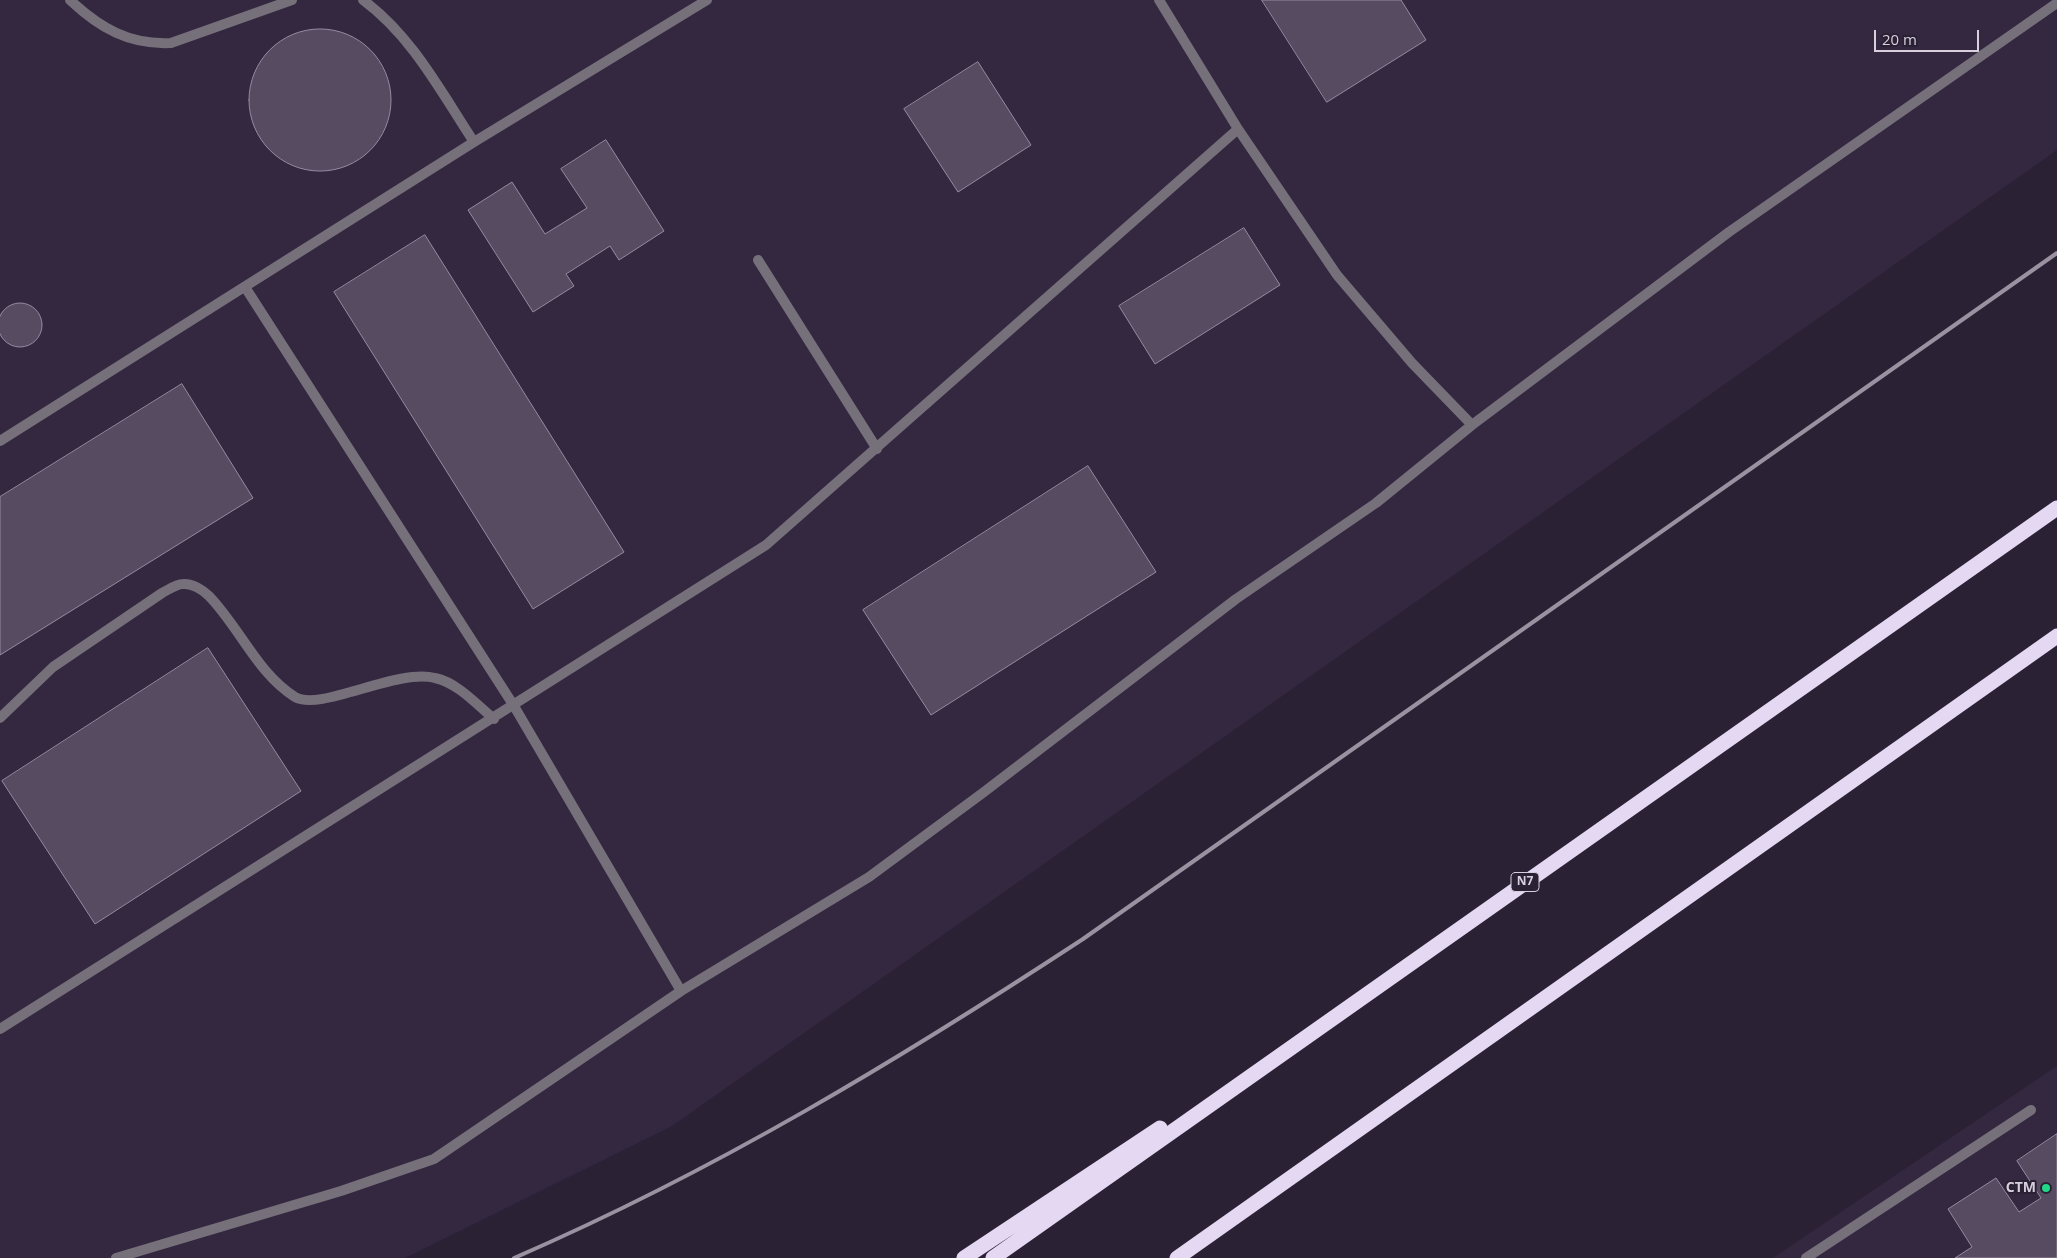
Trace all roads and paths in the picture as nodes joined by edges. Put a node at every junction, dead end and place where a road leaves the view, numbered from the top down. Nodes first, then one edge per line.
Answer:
1 (70, 0) edge
2 (292, 0) edge
3 (363, 0) edge
4 (707, 0) edge
5 (1160, 0) edge
6 (2057, 3) edge
7 (1238, 129) junction
8 (474, 142) junction
9 (758, 260) dead end
10 (245, 287) junction
11 (1472, 425) junction
12 (0, 441) edge
13 (877, 449) junction
14 (2057, 508) edge
15 (2057, 636) edge
16 (514, 706) junction
17 (0, 718) edge
18 (494, 719) junction
19 (1429, 950) junction
20 (681, 991) junction
21 (0, 1028) edge
22 (2031, 1110) dead end
23 (116, 1258) edge
24 (964, 1258) edge
25 (993, 1258) edge
26 (1177, 1258) edge
27 (1806, 1258) edge

1 - 2 lane
3 - 8 lane
4 - 8 lane
5 - 7 lane
6 - 11 lane
7 - 11 lane
7 - 13 lane
8 - 10 lane
9 - 13 lane
10 - 12 lane
10 - 16 lane
11 - 20 lane
13 - 16 lane
14 - 19 highway, N7
15 - 26 highway
16 - 18 lane
16 - 20 lane
17 - 18 lane
18 - 21 lane
19 - 24 highway
19 - 25 highway, N7
20 - 23 lane
22 - 27 lane

